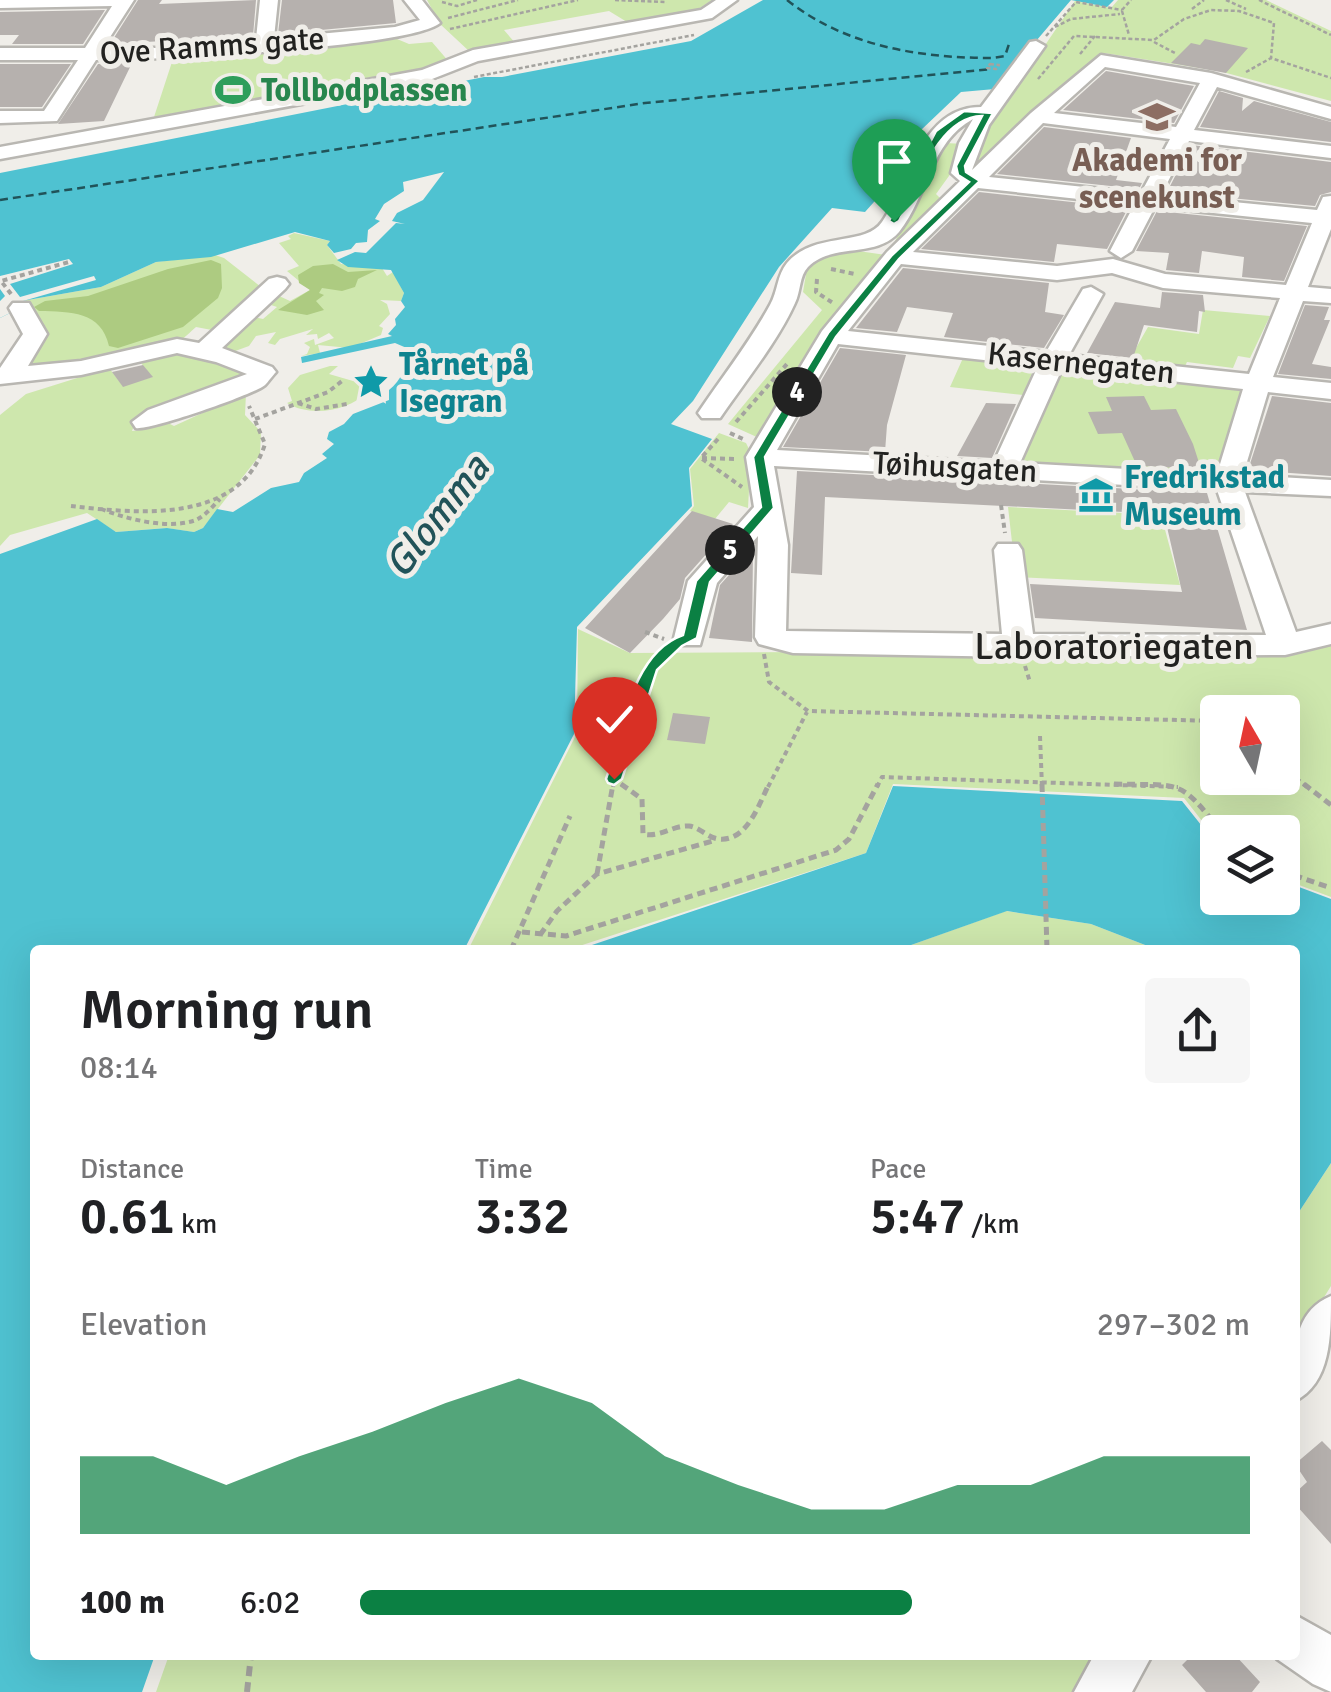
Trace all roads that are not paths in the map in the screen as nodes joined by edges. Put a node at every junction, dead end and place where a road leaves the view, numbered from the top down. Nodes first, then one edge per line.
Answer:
1 (269, 0) edge
2 (412, 0) edge
3 (728, 0) edge
4 (124, 1) edge
5 (0, 3) edge
6 (264, 45) junction
7 (1036, 46) road end
8 (0, 54) edge
9 (91, 54) junction
10 (527, 56) dead end
11 (436, 72) junction
12 (1211, 79) junction
13 (988, 111) junction
14 (1331, 113) edge
15 (1039, 116) junction
16 (0, 117) edge
17 (1182, 134) junction
18 (1331, 152) edge
19 (0, 153) edge
20 (975, 181) junction
21 (1148, 200) junction
22 (1329, 212) edge
23 (1120, 251) dead end
24 (895, 257) junction
25 (277, 284) dead end
26 (1292, 292) junction
27 (1091, 294) dead end
28 (1331, 296) edge
29 (18, 304) road end
30 (832, 336) junction
31 (206, 351) junction
32 (1054, 361) junction
33 (5, 376) edge
34 (1258, 383) junction
35 (1331, 391) edge
36 (711, 413) dead end
37 (145, 422) dead end
38 (759, 458) junction
39 (1004, 469) junction
40 (1228, 480) junction
41 (1331, 488) edge
42 (766, 498) junction
43 (1008, 550) road end
44 (723, 559) junction
45 (773, 568) junction
46 (1331, 634) edge
47 (690, 638) road end
48 (1285, 645) junction
49 (1019, 647) junction
50 (1331, 1318) edge
51 (1300, 1370) edge
52 (1300, 1644) edge
53 (1122, 1660) edge
54 (1331, 1666) edge
55 (1100, 1692) edge

1 - 6 street
2 - 6 street, Ove Ramms gate
3 - 11 street
4 - 5 street
4 - 9 street
6 - 9 street, Ove Ramms gate
7 - 13 street
8 - 9 street, Ove Ramms gate
9 - 16 street
10 - 11 street
11 - 19 street
12 - 14 street
12 - 15 street
12 - 17 street
13 - 20 street
13 - 36 street
15 - 17 street
15 - 20 street
17 - 18 street
17 - 21 street
20 - 21 street
20 - 24 street
21 - 22 street
21 - 23 street
22 - 26 street
24 - 26 street
24 - 30 street
25 - 31 street
26 - 28 street
26 - 34 street
27 - 32 street
29 - 33 street
30 - 32 street, Kasernegaten
30 - 38 street
31 - 33 street
31 - 37 street
32 - 34 street, Kasernegaten
32 - 39 street
34 - 35 street, Kasernegaten
34 - 40 street
38 - 39 street, Tøihusgaten
38 - 42 street
39 - 40 street, Tøihusgaten
40 - 41 street, Tøihusgaten
40 - 48 street, Laboratoriegaten
42 - 44 street
42 - 45 street
43 - 49 street
44 - 45 street
44 - 47 street
45 - 49 street, Laboratoriegaten
46 - 48 street
48 - 49 street, Laboratoriegaten
50 - 51 street
52 - 54 street
53 - 55 street

